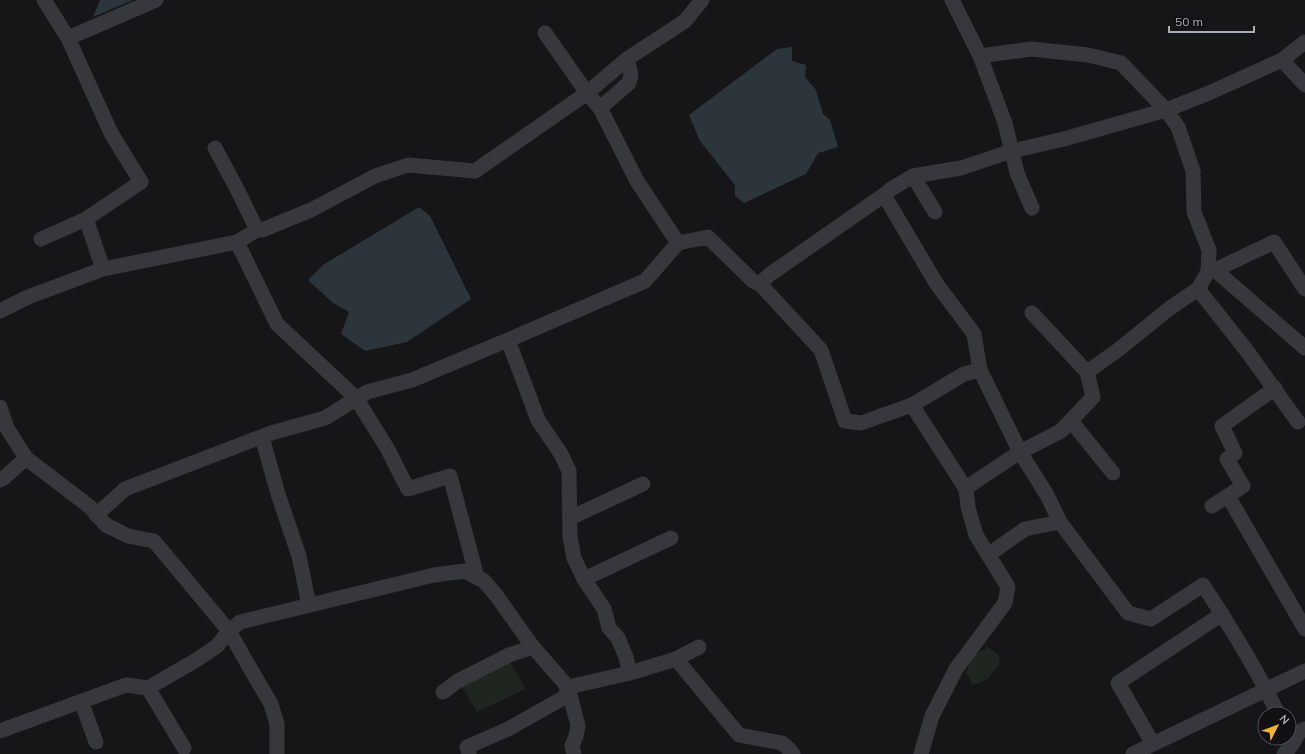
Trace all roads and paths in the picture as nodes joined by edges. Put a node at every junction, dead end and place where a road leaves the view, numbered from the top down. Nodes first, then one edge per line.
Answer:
1 (44, 0) edge
2 (156, 0) edge
3 (702, 0) edge
4 (952, 0) edge
5 (545, 33) dead end
6 (68, 38) junction
7 (1305, 42) edge
8 (980, 56) junction
9 (627, 59) junction
10 (1282, 60) junction
11 (1305, 85) edge
12 (587, 93) junction
13 (600, 108) junction
14 (1166, 110) junction
15 (215, 148) dead end
16 (1012, 151) junction
17 (913, 176) junction
18 (884, 195) junction
19 (1032, 208) dead end
20 (935, 212) dead end
21 (86, 219) junction
22 (257, 230) junction
23 (41, 239) dead end
24 (237, 242) junction
25 (678, 243) junction
26 (103, 269) junction
27 (1212, 271) junction
28 (760, 284) junction
29 (1198, 289) junction
30 (1305, 289) edge
31 (0, 311) edge
32 (1032, 313) dead end
33 (508, 340) junction
34 (1305, 348) edge
35 (980, 370) junction
36 (1087, 372) junction
37 (1274, 388) junction
38 (356, 398) junction
39 (912, 404) junction
40 (0, 407) edge
41 (1071, 421) junction
42 (1298, 422) dead end
43 (262, 437) junction
44 (1020, 452) junction
45 (26, 458) junction
46 (1113, 473) dead end
47 (0, 480) edge
48 (643, 484) dead end
49 (966, 489) junction
50 (1228, 496) junction
51 (1212, 506) dead end
52 (96, 515) junction
53 (570, 518) junction
54 (1060, 522) junction
55 (671, 538) dead end
56 (988, 555) junction
57 (477, 577) junction
58 (584, 579) junction
59 (309, 605) junction
60 (1222, 614) junction
61 (1305, 629) edge
62 (229, 631) junction
63 (533, 647) junction
64 (699, 647) dead end
65 (676, 659) junction
66 (1305, 671) edge
67 (630, 673) junction
68 (568, 687) junction
69 (148, 688) junction
70 (1266, 690) junction
71 (444, 692) dead end
72 (81, 701) junction
73 (1274, 706) edge
74 (1305, 729) edge
75 (0, 731) edge
76 (96, 742) dead end
77 (1153, 744) junction
78 (184, 748) dead end
79 (1290, 748) edge
80 (277, 754) edge
81 (469, 754) edge
82 (574, 754) edge
83 (793, 754) edge
84 (922, 754) edge
85 (1133, 754) edge

1 - 6 street
2 - 6 street
3 - 9 street
4 - 8 street
5 - 12 street
6 - 21 street
7 - 10 street
8 - 14 street
8 - 16 street
9 - 12 street
9 - 13 street
10 - 11 street
10 - 14 street
12 - 13 street
12 - 22 street
13 - 25 street
14 - 16 street
14 - 27 street
15 - 22 street
16 - 17 street
16 - 19 street
17 - 18 street
17 - 20 street
18 - 28 street
18 - 35 street
21 - 23 street
21 - 26 street
22 - 24 street
24 - 26 street
24 - 38 street
25 - 28 street
25 - 33 street
26 - 31 street
27 - 29 street
27 - 30 street
27 - 34 street
28 - 39 street
29 - 36 street
29 - 37 street
32 - 36 street
33 - 38 street
33 - 53 street
35 - 39 street
35 - 44 street
36 - 41 street
37 - 42 street
37 - 50 street
38 - 43 street
38 - 57 street
39 - 49 street
40 - 45 street
41 - 44 street
41 - 46 street
43 - 52 street
43 - 59 street
44 - 49 street
44 - 54 street
45 - 47 street
45 - 52 street
48 - 53 street
49 - 56 street
50 - 51 street
50 - 61 street
52 - 62 street
53 - 58 street
54 - 56 street
54 - 60 street
55 - 58 street
56 - 84 street
57 - 59 street
57 - 63 street
58 - 67 street
59 - 62 street
60 - 70 street
60 - 77 street
62 - 69 street
62 - 80 street
63 - 68 street
63 - 71 street
64 - 65 street
65 - 67 street
65 - 83 street
66 - 70 street
67 - 68 street
68 - 81 street
68 - 82 street
69 - 72 street
69 - 78 street
70 - 73 street
70 - 77 street
72 - 75 street
72 - 76 street
74 - 79 street
77 - 85 street

